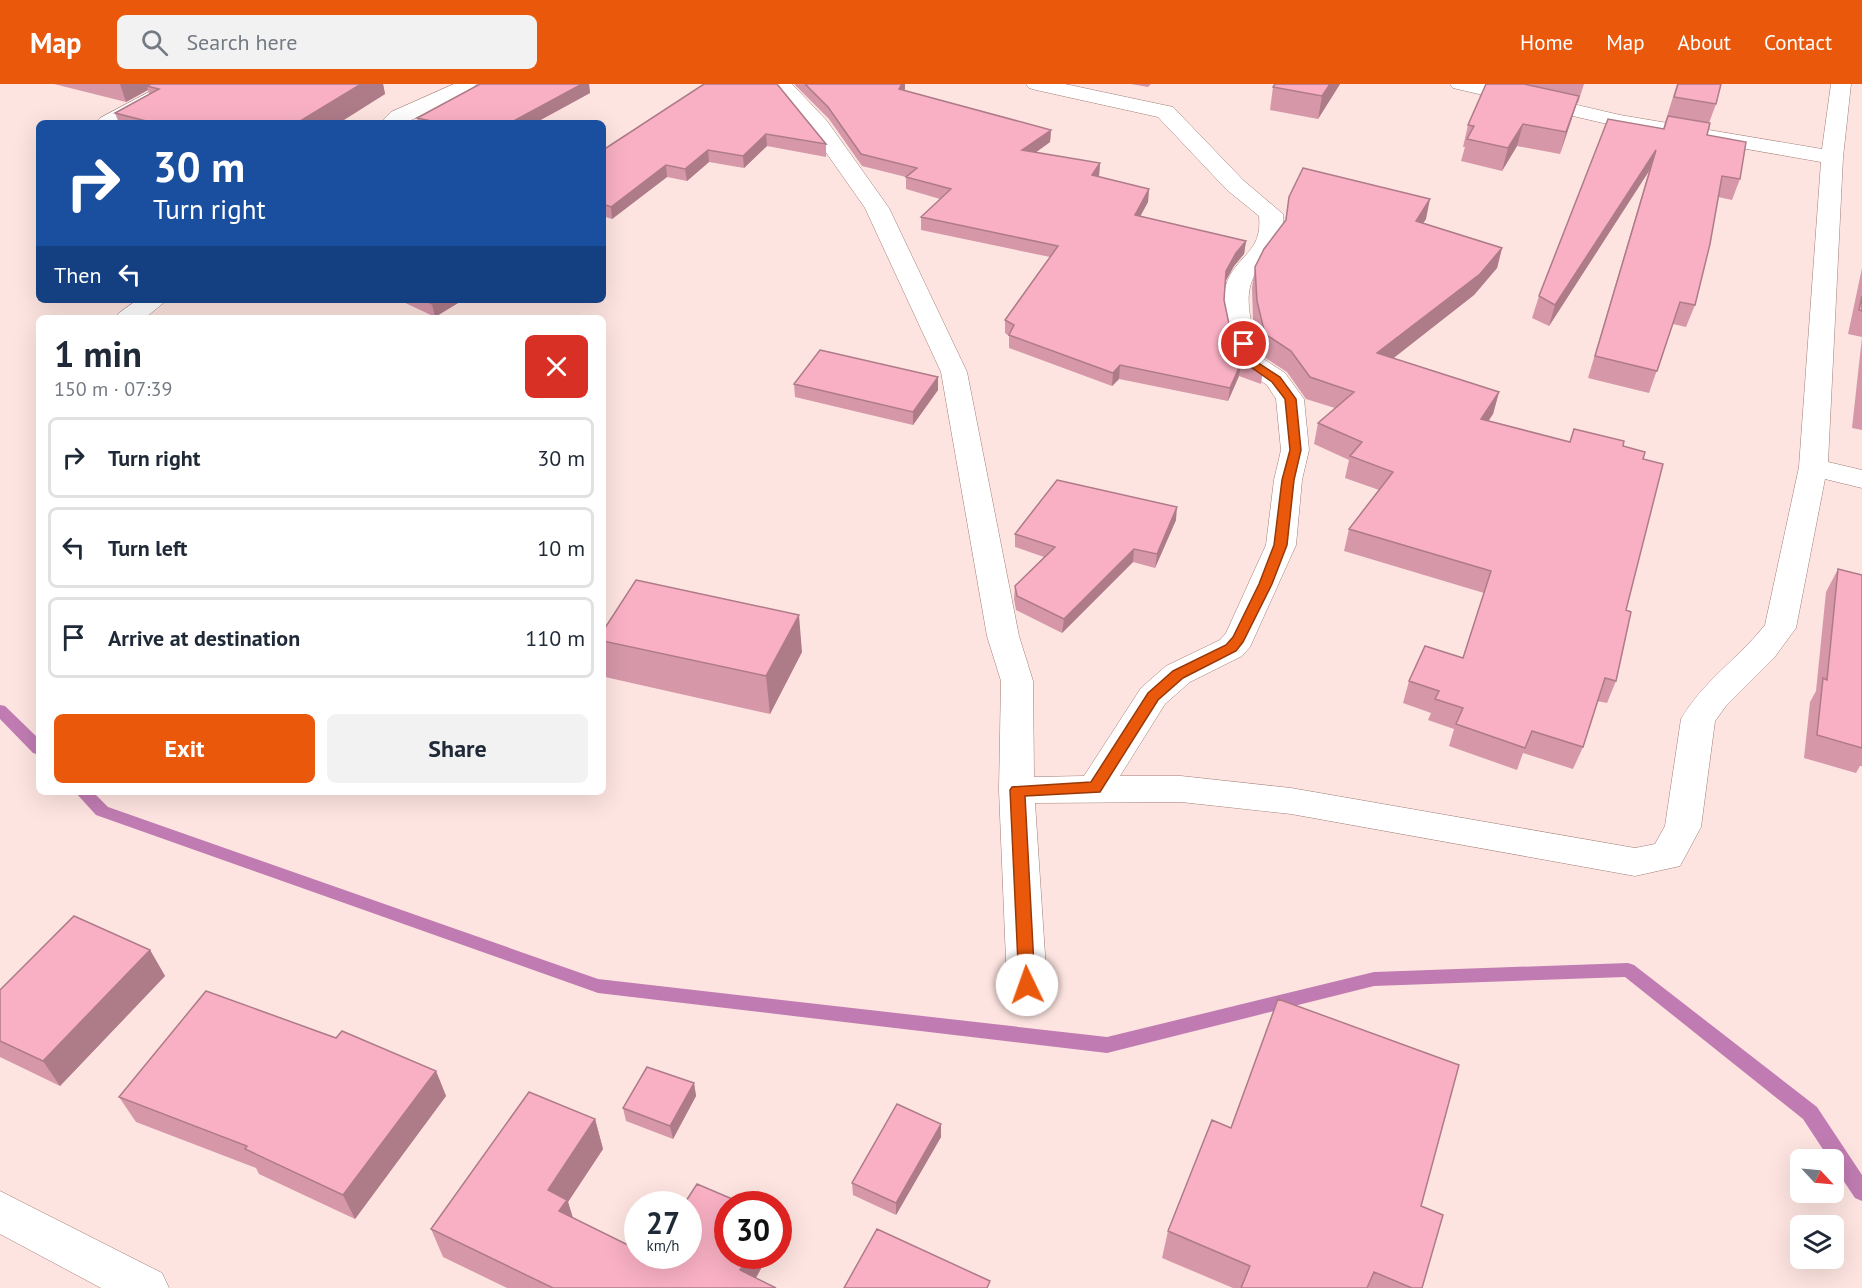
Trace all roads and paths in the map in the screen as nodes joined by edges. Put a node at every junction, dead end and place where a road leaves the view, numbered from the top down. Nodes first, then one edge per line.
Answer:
1 (179, 84) edge
2 (467, 84) edge
3 (782, 84) edge
4 (1036, 84) edge
5 (1460, 84) edge
6 (1841, 84) edge
7 (113, 120) edge
8 (395, 120) edge
9 (1832, 156) junction
10 (150, 303) edge
11 (132, 315) edge
12 (1813, 467) junction
13 (1862, 479) edge
14 (1095, 788) junction
15 (1017, 790) junction
16 (1027, 985) dead end
17 (0, 1211) edge
18 (146, 1288) edge

1 - 7 street
2 - 8 street
3 - 15 street
4 - 14 street
5 - 9 street
6 - 9 street
9 - 12 street
10 - 11 street
12 - 13 street
12 - 14 street
14 - 15 street
15 - 16 street
17 - 18 street

